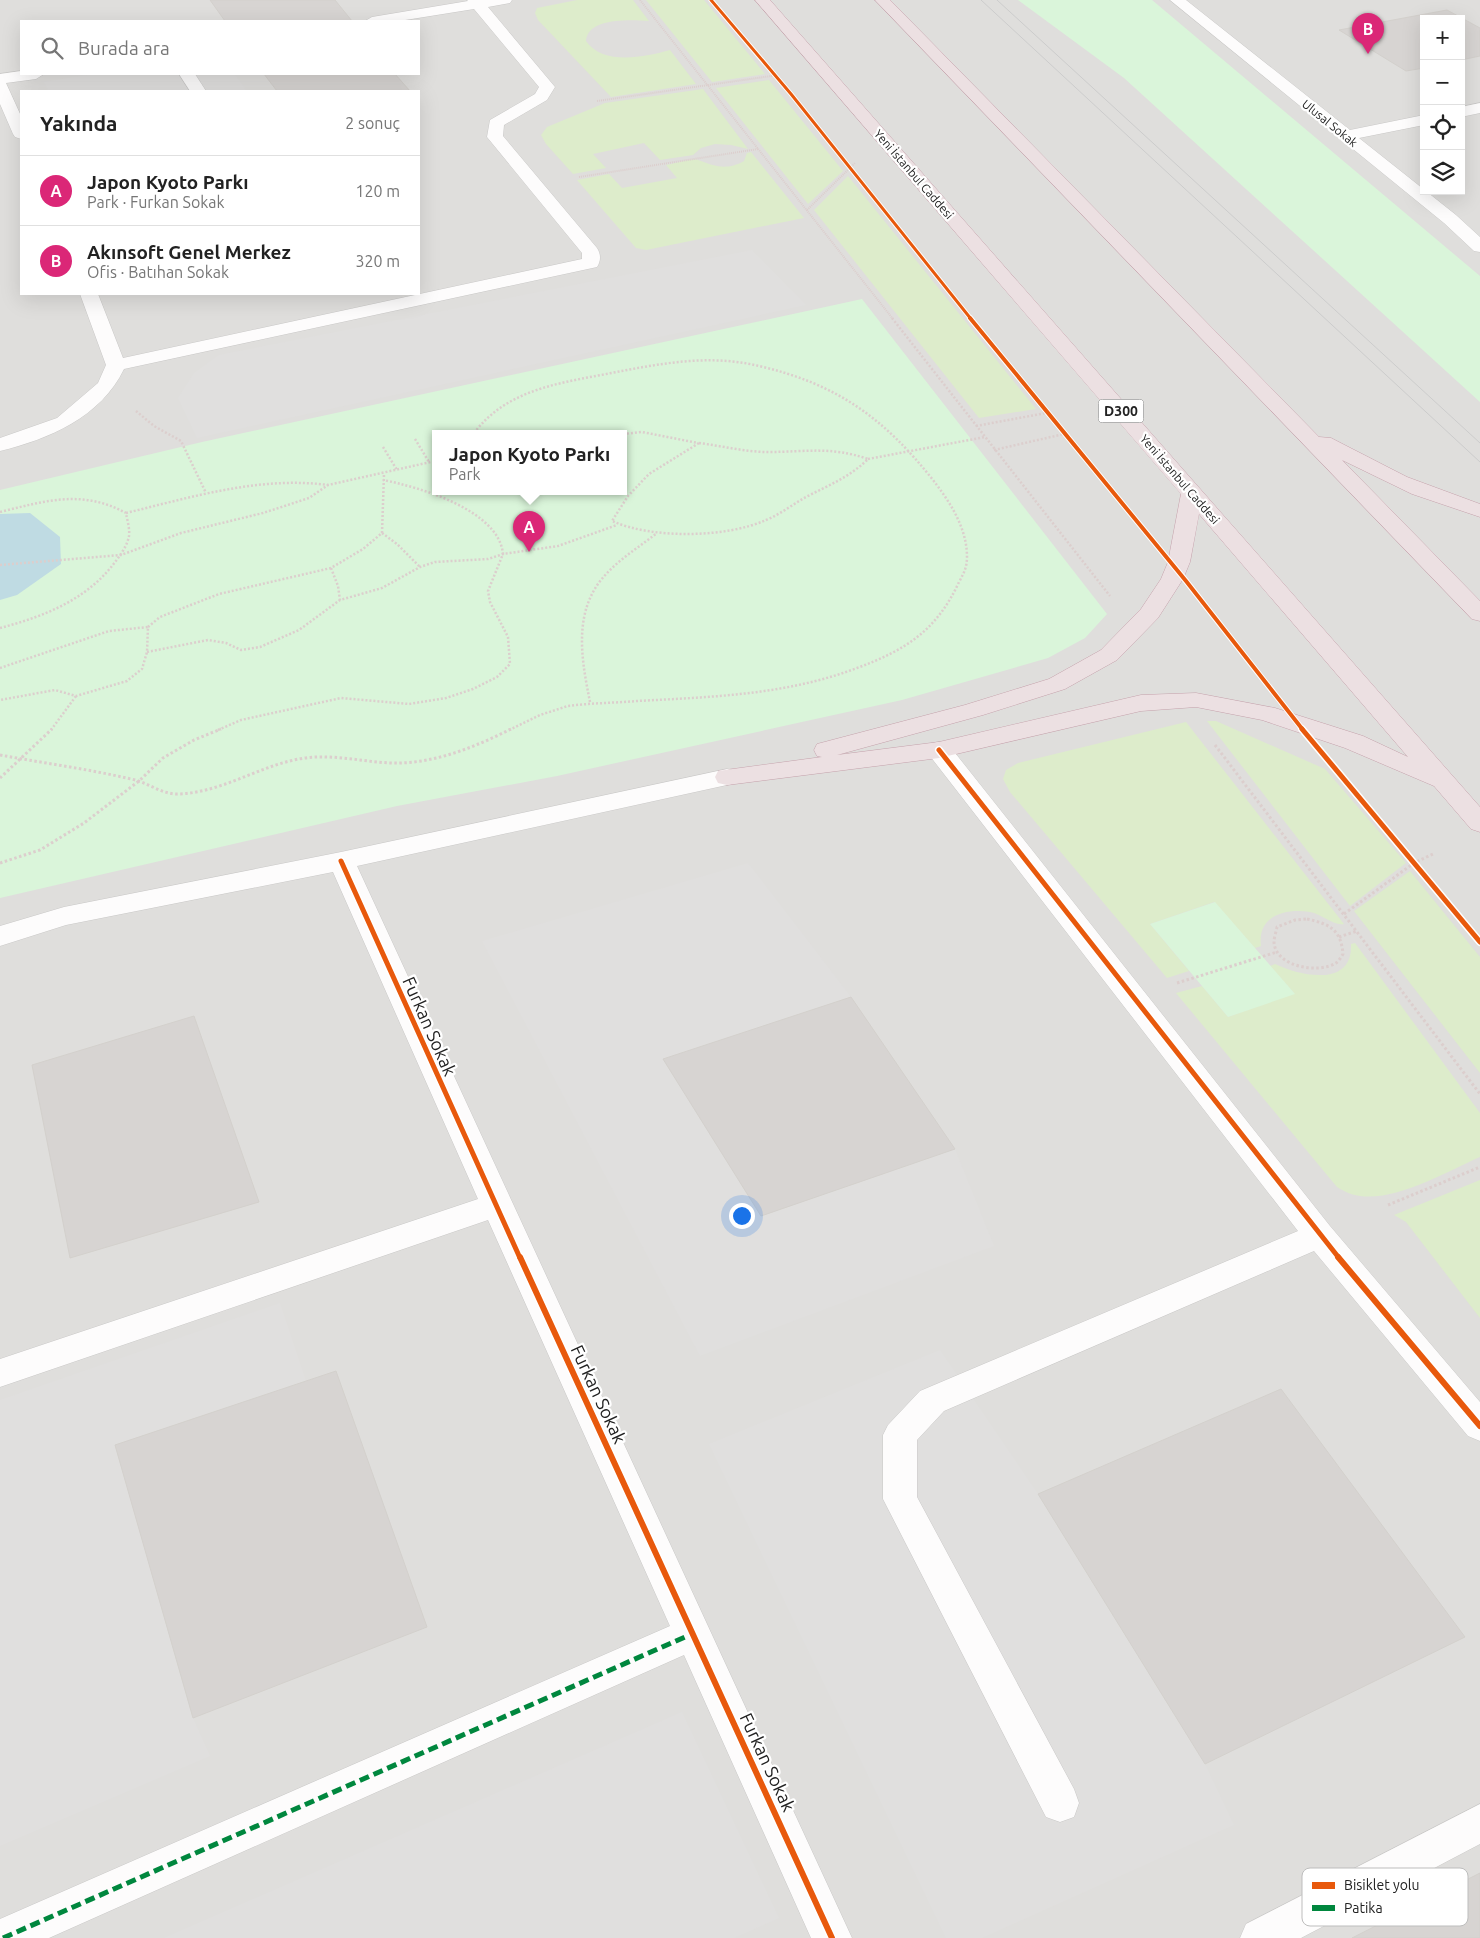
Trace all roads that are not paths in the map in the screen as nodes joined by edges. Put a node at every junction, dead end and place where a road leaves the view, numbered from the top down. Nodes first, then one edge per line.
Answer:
1 (505, 0) edge
2 (762, 0) edge
3 (882, 0) edge
4 (1177, 0) edge
5 (475, 2) edge
6 (377, 20) edge
7 (29, 75) edge
8 (188, 75) edge
9 (0, 79) edge
10 (0, 86) edge
11 (197, 90) edge
12 (1480, 108) edge
13 (1465, 111) edge
14 (1420, 121) edge
15 (20, 132) edge
16 (0, 134) edge
17 (1346, 136) junction
18 (1450, 219) junction
19 (1480, 237) edge
20 (1480, 247) edge
21 (88, 295) edge
22 (116, 366) junction
23 (1297, 426) junction
24 (0, 446) edge
25 (1192, 492) junction
26 (1480, 511) edge
27 (1480, 614) edge
28 (939, 750) junction
29 (727, 777) junction
30 (1446, 782) junction
31 (1480, 823) edge
32 (341, 861) junction
33 (0, 936) edge
34 (496, 1205) junction
35 (1319, 1236) junction
36 (0, 1373) edge
37 (1480, 1426) edge
38 (694, 1633) junction
39 (1060, 1803) dead end
40 (1480, 1823) edge
41 (1394, 1868) edge
42 (1302, 1916) edge
43 (3, 1938) edge
44 (832, 1938) edge
45 (1260, 1938) edge

1 - 5 street
2 - 25 highway, Yeni İstanbul Caddesi / D300
3 - 23 highway
4 - 17 street, Ulusal Sokak
5 - 6 street
5 - 22 street
7 - 9 street
8 - 11 street
10 - 15 street
12 - 13 street
14 - 17 street
15 - 16 street
17 - 18 street, Ulusal Sokak
18 - 19 street
18 - 20 street, Ulusal Sokak
21 - 22 street
22 - 24 street
23 - 26 highway
23 - 27 highway
25 - 29 highway
25 - 30 highway, Yeni İstanbul Caddesi / D300
28 - 29 highway
28 - 30 highway
28 - 35 street
29 - 32 street
30 - 31 highway, Yeni İstanbul Caddesi / D300
32 - 33 street
32 - 34 street, Furkan Sokak
34 - 36 street
34 - 38 street, Furkan Sokak
35 - 37 street
35 - 39 street
38 - 43 street
38 - 44 street, Furkan Sokak
40 - 41 street
42 - 45 street

